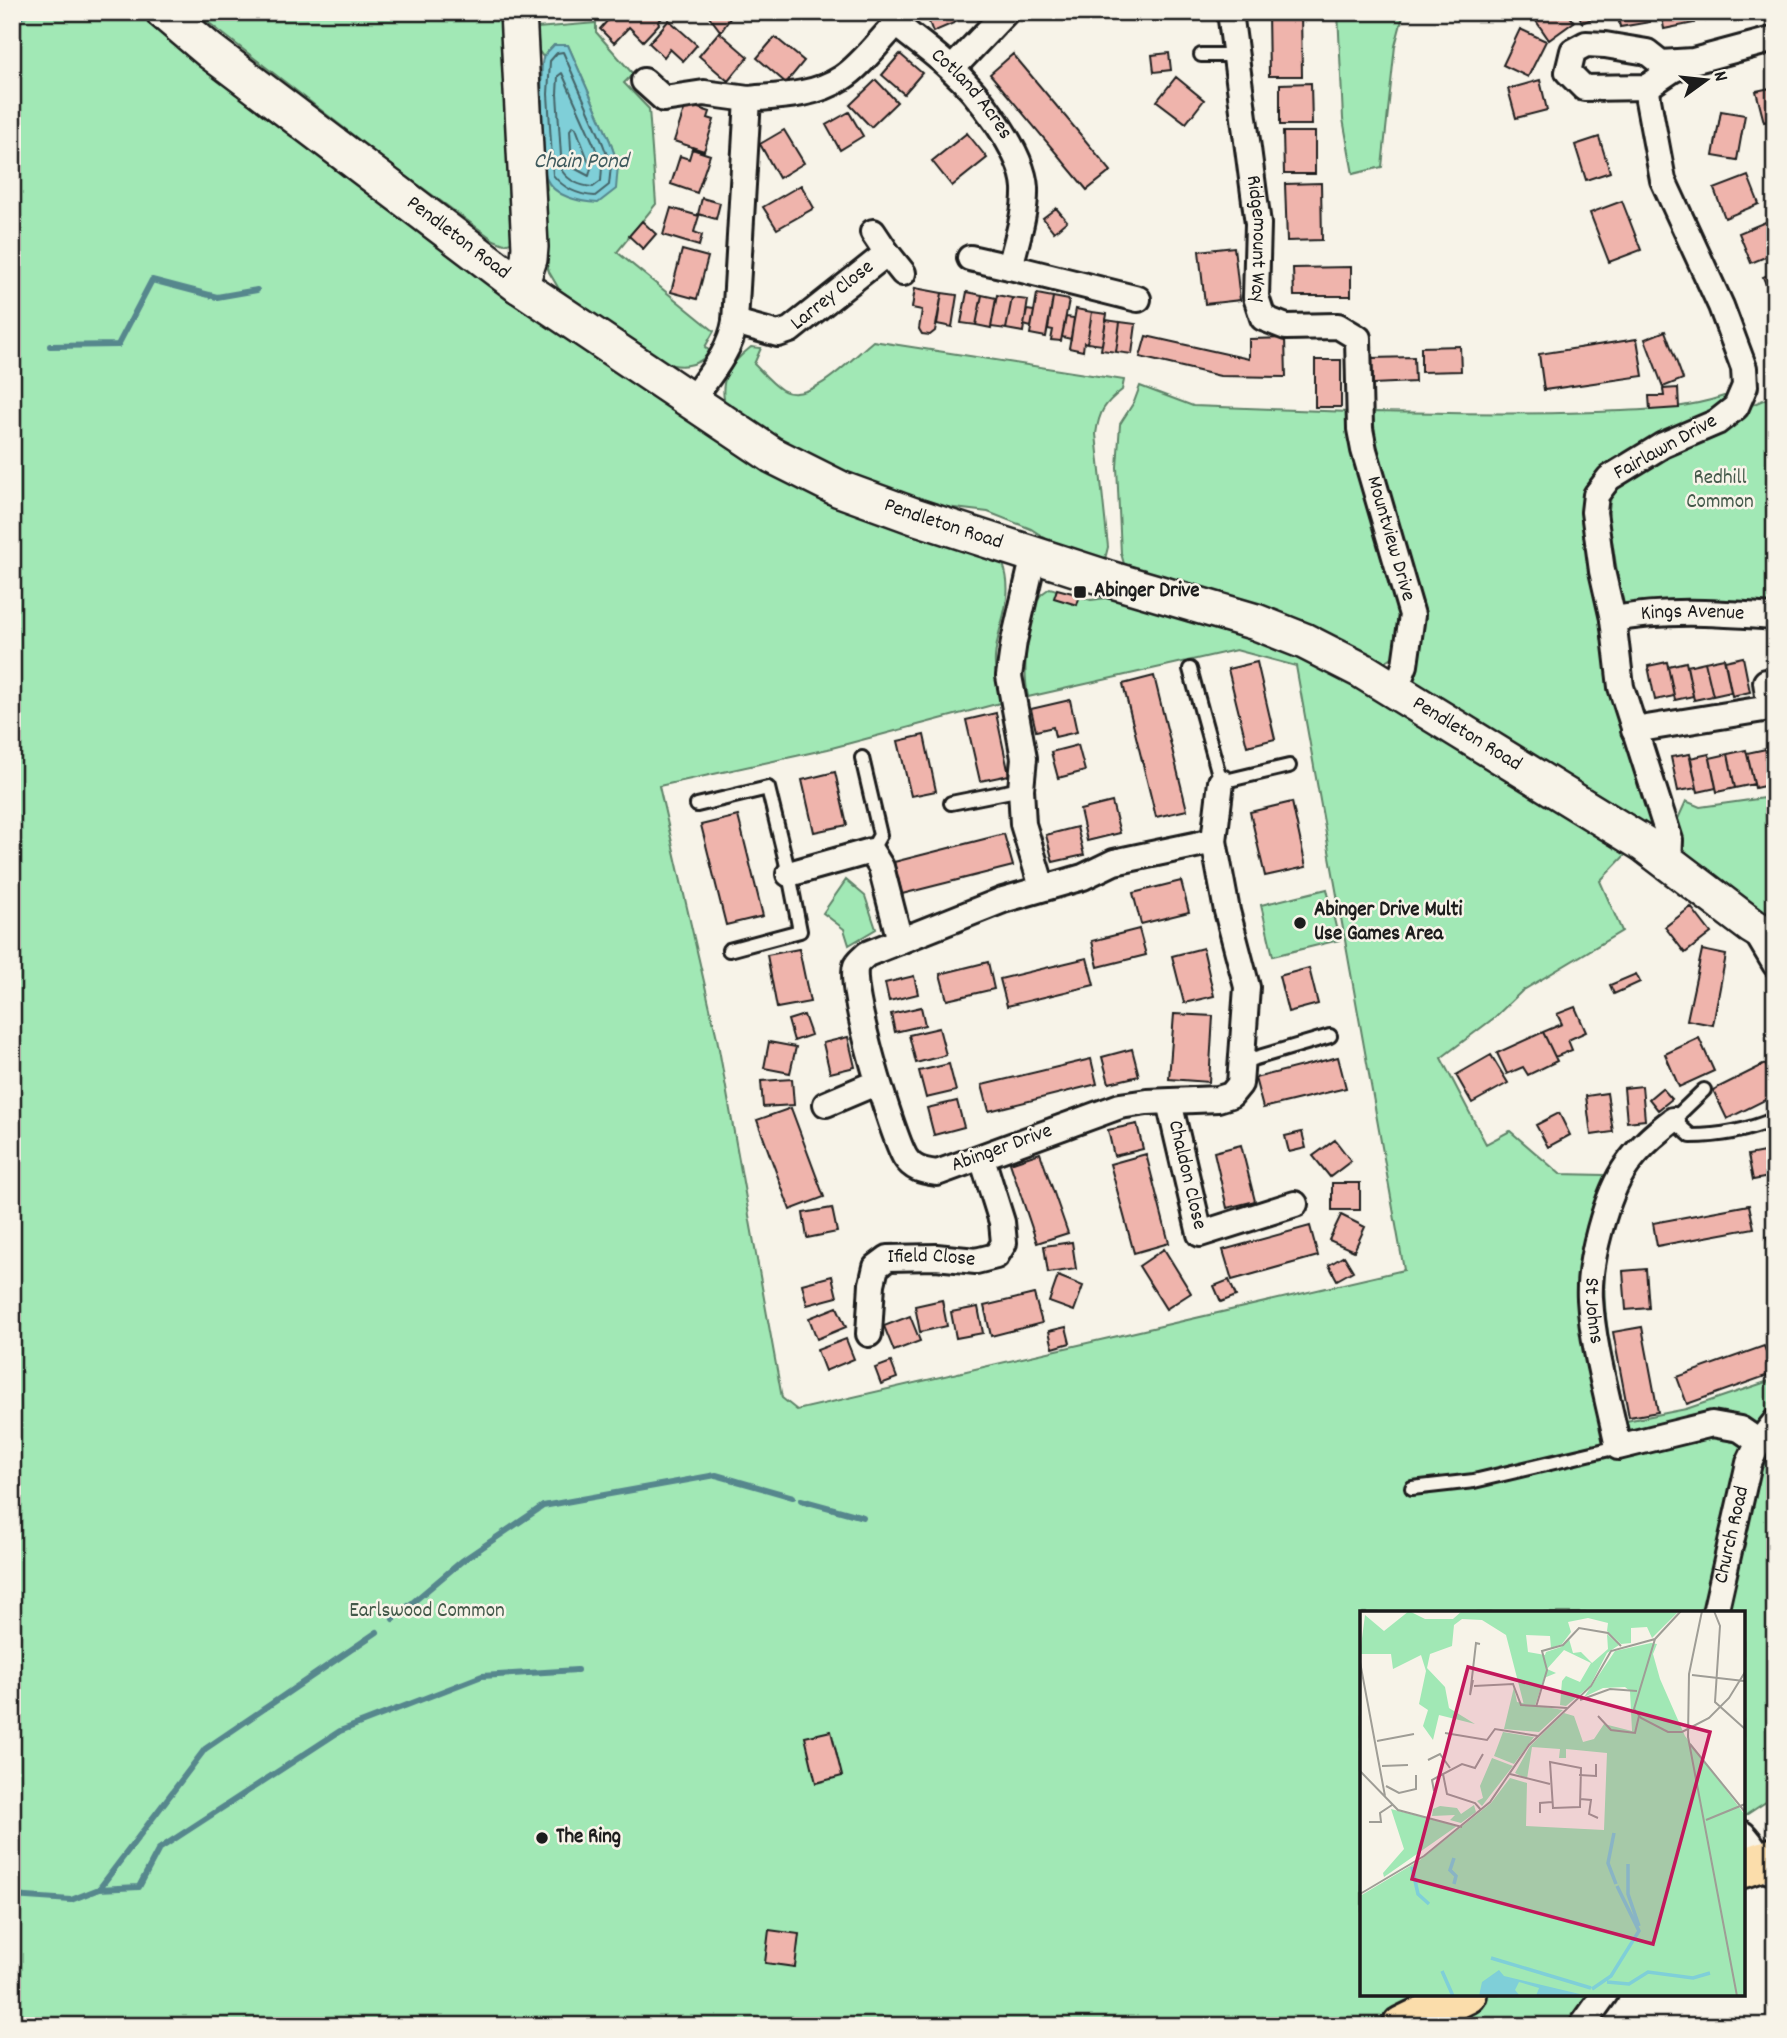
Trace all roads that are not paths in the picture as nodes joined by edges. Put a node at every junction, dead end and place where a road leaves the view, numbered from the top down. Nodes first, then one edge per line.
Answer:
1 (164, 12) edge
2 (518, 12) edge
3 (1006, 12) edge
4 (1230, 12) edge
5 (890, 18) edge
6 (1775, 39) edge
7 (1201, 55) dead end
8 (1236, 55) junction
9 (1693, 61) junction
10 (951, 69) junction
11 (644, 81) dead end
12 (1647, 88) junction
13 (748, 99) junction
14 (873, 232) dead end
15 (887, 253) junction
16 (971, 258) dead end
17 (1010, 267) junction
18 (903, 273) dead end
19 (520, 286) junction
20 (1138, 299) dead end
21 (735, 322) junction
22 (691, 401) junction
23 (1360, 429) joint
24 (1034, 555) junction
25 (1775, 617) edge
26 (1613, 619) junction
27 (1190, 669) dead end
28 (1766, 682) dead end
29 (1395, 691) junction
30 (1772, 714) edge
31 (1634, 730) junction
32 (862, 758) dead end
33 (1289, 766) dead end
34 (1221, 782) junction
35 (1021, 789) junction
36 (951, 803) dead end
37 (697, 805) dead end
38 (1214, 841) junction
39 (871, 851) junction
40 (1670, 862) junction
41 (789, 874) junction
42 (1042, 887) junction
43 (1763, 933) edge
44 (900, 941) junction
45 (729, 950) dead end
46 (1775, 964) edge
47 (1330, 1036) dead end
48 (1242, 1062) junction
49 (878, 1082) junction
50 (1704, 1090) dead end
51 (1169, 1102) junction
52 (826, 1104) dead end
53 (1775, 1119) edge
54 (1673, 1120) junction
55 (982, 1158) junction
56 (1295, 1204) dead end
57 (869, 1334) dead end
58 (1775, 1422) edge
59 (1759, 1442) junction
60 (1619, 1447) junction
61 (1412, 1488) dead end
62 (1715, 1611) edge
63 (1462, 1996) edge
64 (1604, 1996) edge
65 (1402, 2026) edge
66 (1582, 2026) edge

1 - 19 street, Pendleton Road
2 - 19 street
3 - 10 street
4 - 8 street, Ridgemount Way
5 - 10 street, Cotland Acres
5 - 13 street, Cotland Acres
6 - 9 street
7 - 8 lane
8 - 23 street, Ridgemount Way
9 - 12 street
9 - 12 street
10 - 17 street, Cotland Acres
11 - 13 street, Cotland Acres
12 - 26 street, Fairlawn Drive
13 - 21 street
14 - 15 street, Larrey Close
15 - 18 street, Larrey Close
15 - 21 street, Larrey Close
16 - 17 street
17 - 20 street
19 - 22 street, Pendleton Road
21 - 22 street
22 - 24 street, Pendleton Road
23 - 29 street, Mountview Drive
24 - 29 street, Pendleton Road
24 - 35 street
25 - 26 street, Kings Avenue
26 - 31 street, Fairlawn Drive
27 - 34 lane
28 - 30 street
29 - 40 street, Pendleton Road
30 - 31 street
31 - 40 street, Fairlawn Drive
32 - 39 lane
33 - 34 lane
34 - 38 street
35 - 36 lane
35 - 42 street
37 - 41 lane
38 - 42 street, Abinger Drive
38 - 48 street, Abinger Drive
39 - 41 street
39 - 44 street
40 - 43 street, Pendleton Road
41 - 45 lane
42 - 44 street, Abinger Drive
43 - 46 street
44 - 49 street, Abinger Drive
47 - 48 lane
48 - 51 street, Abinger Drive
49 - 52 street
49 - 55 street, Abinger Drive
50 - 54 lane
51 - 55 street, Abinger Drive
51 - 56 street, Chaldon Close
53 - 54 lane
54 - 60 street, St Johns
55 - 57 street, Ifield Close
58 - 59 street, Church Road
59 - 60 street
59 - 62 street, Church Road
60 - 61 lane
63 - 65 main road
64 - 66 street

